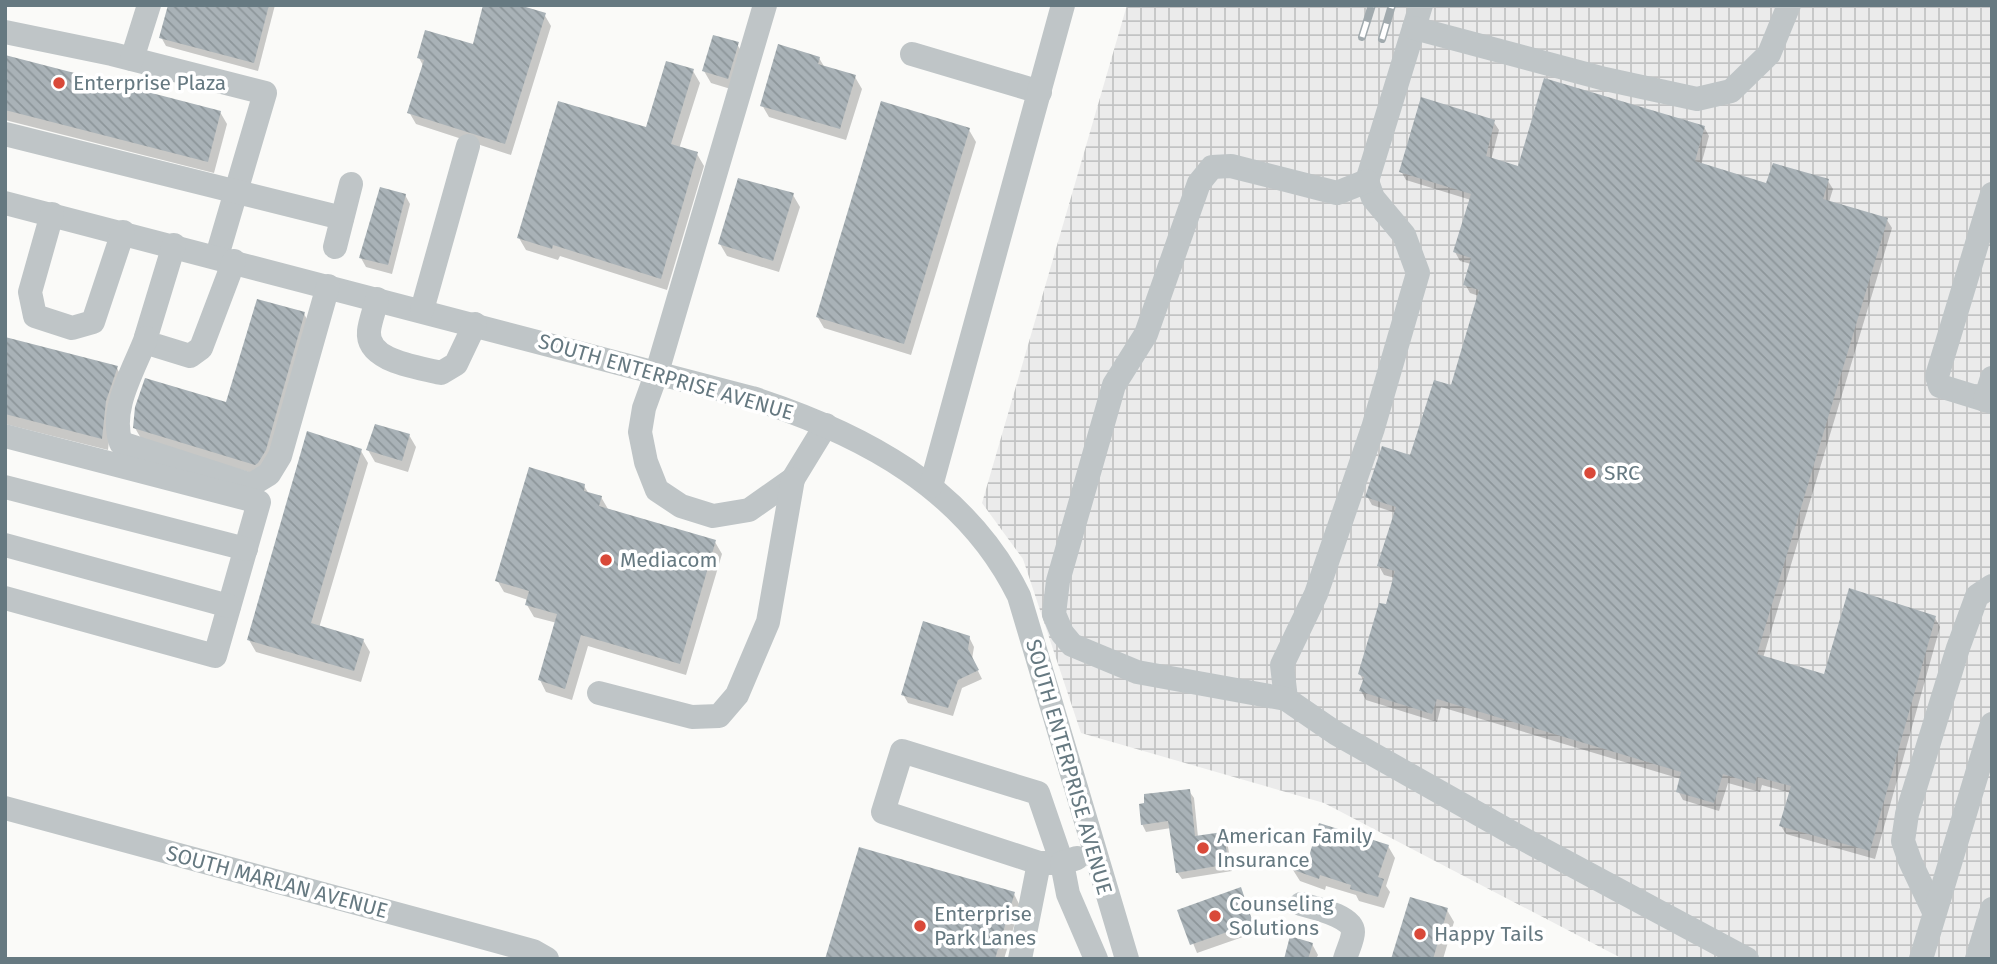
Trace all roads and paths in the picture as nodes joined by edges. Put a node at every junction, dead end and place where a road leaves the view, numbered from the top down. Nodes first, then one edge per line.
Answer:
1 (149, 5) edge
2 (765, 5) edge
3 (1063, 5) edge
4 (1789, 5) edge
5 (1418, 17) edge
6 (5, 32) edge
7 (912, 54) dead end
8 (132, 59) junction
9 (1040, 92) junction
10 (5, 134) edge
11 (468, 146) dead end
12 (1367, 181) junction
13 (351, 184) dead end
14 (236, 192) junction
15 (1992, 194) edge
16 (5, 203) edge
17 (52, 214) junction
18 (342, 218) junction
19 (123, 232) junction
20 (174, 245) junction
21 (335, 247) dead end
22 (226, 259) junction
23 (328, 286) junction
24 (377, 299) junction
25 (422, 310) junction
26 (475, 324) junction
27 (146, 338) junction
28 (657, 372) junction
29 (1990, 393) edge
30 (826, 425) junction
31 (5, 436) edge
32 (793, 479) junction
33 (931, 486) junction
34 (5, 487) edge
35 (5, 545) edge
36 (246, 549) junction
37 (1992, 586) edge
38 (5, 598) edge
39 (229, 606) junction
40 (599, 693) dead end
41 (1286, 699) junction
42 (1992, 724) edge
43 (5, 808) edge
44 (1095, 852) junction
45 (1051, 863) junction
46 (1301, 904) dead end
47 (1992, 909) edge
48 (1934, 912) junction
49 (547, 959) edge
50 (1020, 959) edge
51 (1096, 959) edge
52 (1126, 959) edge
53 (1345, 959) edge
54 (1747, 959) edge
55 (1922, 959) edge
56 (1977, 959) edge

1 - 8 street
2 - 28 street
3 - 9 street
4 - 5 street
5 - 12 street
6 - 8 street
7 - 9 street
8 - 14 street
9 - 33 street
10 - 14 street
11 - 25 street
12 - 41 street
12 - 41 street
13 - 18 street
14 - 18 street
14 - 22 street
15 - 29 street
16 - 17 street, SOUTH ENTERPRISE AVENUE
17 - 19 street, SOUTH ENTERPRISE AVENUE
17 - 19 street
18 - 21 street
19 - 20 street, SOUTH ENTERPRISE AVENUE
20 - 22 street, SOUTH ENTERPRISE AVENUE
20 - 27 street
22 - 23 street, SOUTH ENTERPRISE AVENUE
22 - 27 street
23 - 24 street, SOUTH ENTERPRISE AVENUE
23 - 27 street
24 - 25 street, SOUTH ENTERPRISE AVENUE
24 - 26 street
25 - 26 street, SOUTH ENTERPRISE AVENUE
26 - 28 street, SOUTH ENTERPRISE AVENUE
28 - 30 street, SOUTH ENTERPRISE AVENUE
28 - 32 street
30 - 32 street
30 - 33 street, SOUTH ENTERPRISE AVENUE
31 - 36 street
32 - 40 street
33 - 44 street, SOUTH ENTERPRISE AVENUE
34 - 36 street
35 - 39 street
36 - 39 street
37 - 48 street
38 - 39 street
41 - 54 street
42 - 48 street
43 - 49 street, SOUTH MARLAN AVENUE
44 - 45 street
44 - 52 street, SOUTH ENTERPRISE AVENUE
45 - 45 street
45 - 50 street
45 - 51 street
46 - 53 street
47 - 56 street
48 - 55 street

